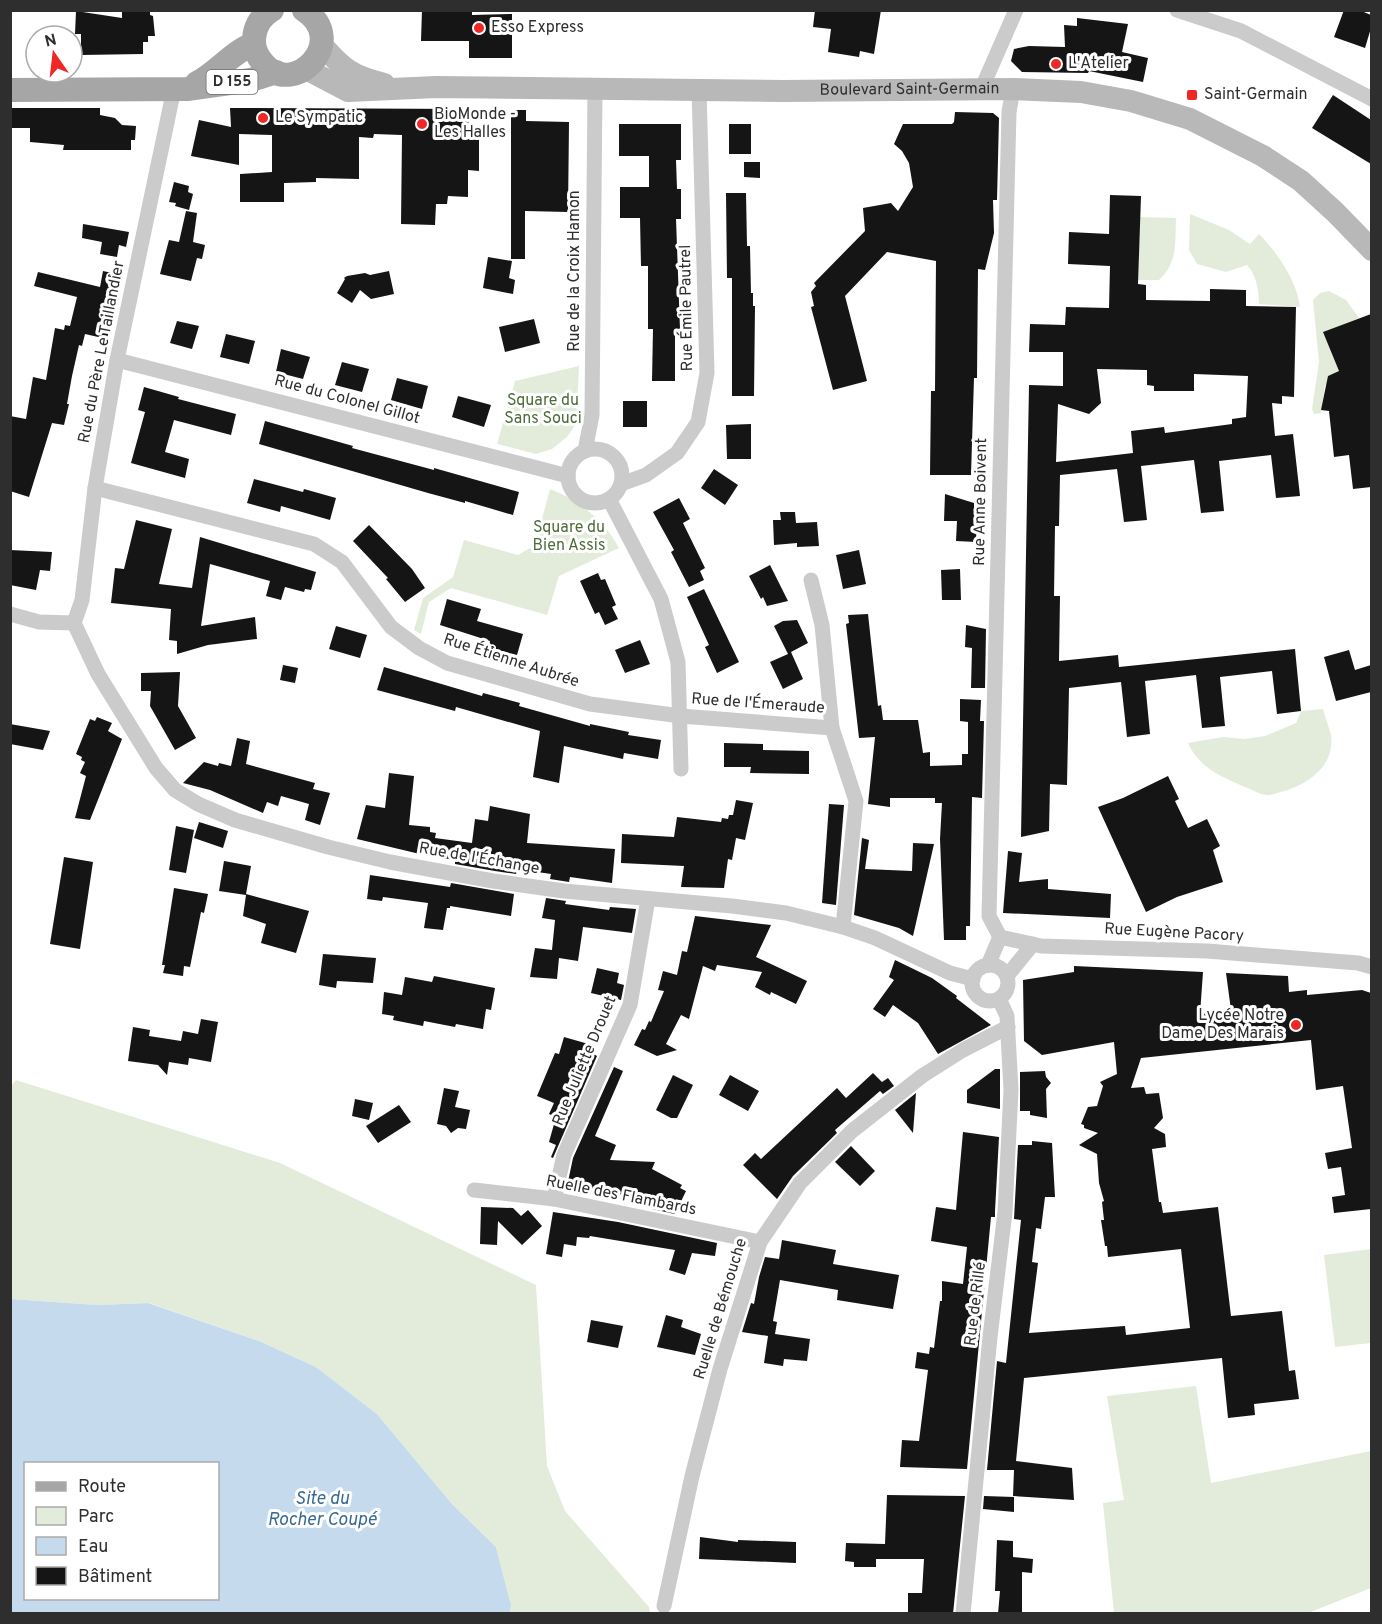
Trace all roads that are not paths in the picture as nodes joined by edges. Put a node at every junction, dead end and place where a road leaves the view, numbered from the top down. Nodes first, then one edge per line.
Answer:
1 (272, 10) edge
2 (304, 10) edge
3 (1016, 10) edge
4 (1177, 10) edge
5 (255, 28) edge
6 (322, 45) junction
7 (306, 69) junction
8 (276, 72) junction
9 (180, 89) junction
10 (400, 89) junction
11 (1013, 89) junction
12 (10, 90) edge
13 (595, 90) junction
14 (699, 90) junction
15 (981, 90) junction
16 (1371, 99) edge
17 (1371, 250) edge
18 (117, 360) junction
19 (585, 451) junction
20 (568, 476) junction
21 (621, 484) junction
22 (95, 488) junction
23 (609, 499) junction
24 (811, 580) dead end
25 (10, 614) edge
26 (74, 623) junction
27 (681, 716) junction
28 (832, 728) junction
29 (681, 769) dead end
30 (648, 899) junction
31 (843, 927) junction
32 (1000, 938) junction
33 (1033, 944) junction
34 (988, 965) junction
35 (1371, 967) edge
36 (1006, 976) junction
37 (973, 979) junction
38 (999, 999) junction
39 (1008, 1027) junction
40 (474, 1190) dead end
41 (554, 1199) junction
42 (760, 1242) junction
43 (664, 1605) dead end
44 (963, 1614) edge

1 - 5 main road
2 - 6 main road
3 - 15 street
4 - 16 street
5 - 8 main road
5 - 9 main road, D 155
6 - 7 main road
6 - 10 main road, Boulevard Saint-Germain
7 - 8 main road
7 - 10 main road, Boulevard Saint-Germain
8 - 9 main road, D 155
9 - 12 main road, D 155
9 - 18 street, Rue du Père Le Taillandier
10 - 13 main road, Boulevard Saint-Germain
11 - 15 main road, Boulevard Saint-Germain
11 - 17 main road, Boulevard Saint-Germain
11 - 32 street, Rue Anne Boivent
13 - 14 main road, Boulevard Saint-Germain
13 - 19 street, Rue de la Croix Hamon
14 - 15 main road, Boulevard Saint-Germain
14 - 21 street, Rue Émile Pautrel
18 - 20 street, Rue du Colonel Gillot
18 - 22 street, Rue du Père Le Taillandier
19 - 20 street
19 - 21 street
20 - 23 street
21 - 23 street
22 - 26 street, Rue du Père Le Taillandier
22 - 27 street, Rue Étienne Aubrée
23 - 27 street
24 - 28 street, Rue de l'Émeraude
25 - 26 street
26 - 30 street, Rue de l'Échange
27 - 28 street, Rue de l'Émeraude
27 - 29 street
28 - 31 street, Rue de l'Émeraude
30 - 31 street, Rue de l'Échange
30 - 41 street, Rue Juliette Drouet
31 - 37 street, Rue de l'Échange
32 - 33 street, Rue Eugène Pacory
32 - 34 street
33 - 35 street, Rue Eugène Pacory
33 - 36 street
34 - 36 street
34 - 37 street
36 - 38 street
37 - 38 street
38 - 39 street, Rue de Rillé
39 - 42 street, Ruelle de Bémouche
39 - 44 street, Rue de Rillé
40 - 41 street, Ruelle des Flambards
41 - 42 street, Ruelle des Flambards
42 - 43 street, Ruelle de Bémouche

